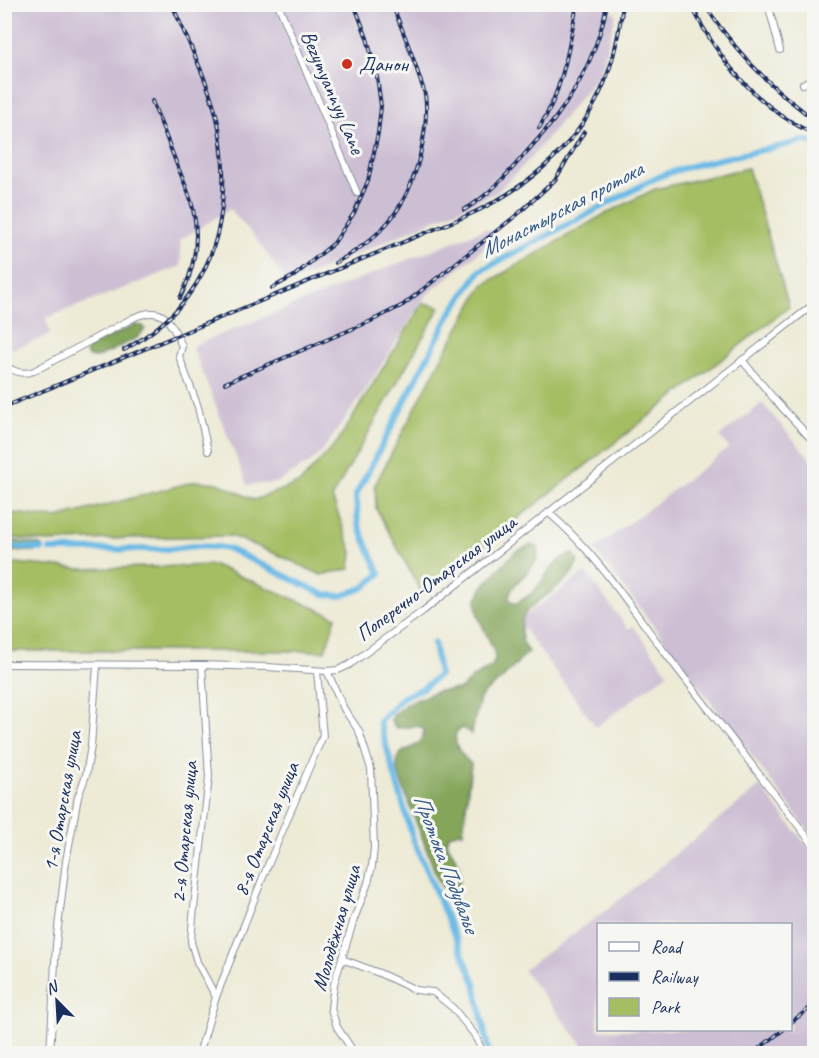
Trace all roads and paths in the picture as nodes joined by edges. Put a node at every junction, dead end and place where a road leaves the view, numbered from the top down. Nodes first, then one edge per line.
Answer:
1 (278, 4) edge
2 (768, 4) edge
3 (780, 50) dead end
4 (814, 78) edge
5 (803, 84) dead end
6 (357, 193) dead end
7 (814, 304) edge
8 (742, 360) junction
9 (4, 364) edge
10 (814, 442) edge
11 (208, 451) dead end
12 (549, 513) junction
13 (4, 664) edge
14 (97, 665) junction
15 (202, 665) junction
16 (317, 671) junction
17 (327, 671) junction
18 (814, 846) edge
19 (342, 959) junction
20 (216, 997) junction
21 (50, 1053) edge
22 (199, 1053) edge
23 (355, 1053) edge
24 (482, 1053) edge

1 - 6 street, Bezymyannyy Lane
2 - 3 street
4 - 5 street
7 - 8 street, Поперечно-Отарская улица
8 - 10 street
8 - 12 street, Поперечно-Отарская улица
9 - 11 street
12 - 17 street, Поперечно-Отарская улица
12 - 18 street
13 - 14 street, Поперечно-Отарская улица
14 - 15 street, Поперечно-Отарская улица
14 - 21 street, 1-я Отарская улица
15 - 16 street, Поперечно-Отарская улица
15 - 20 street, 2-я Отарская улица
16 - 17 street, Поперечно-Отарская улица
16 - 20 street, 8-я Отарская улица
17 - 19 street, Молодёжная улица
19 - 23 street, Молодёжная улица
19 - 24 street
20 - 22 street, 8-я Отарская улица

